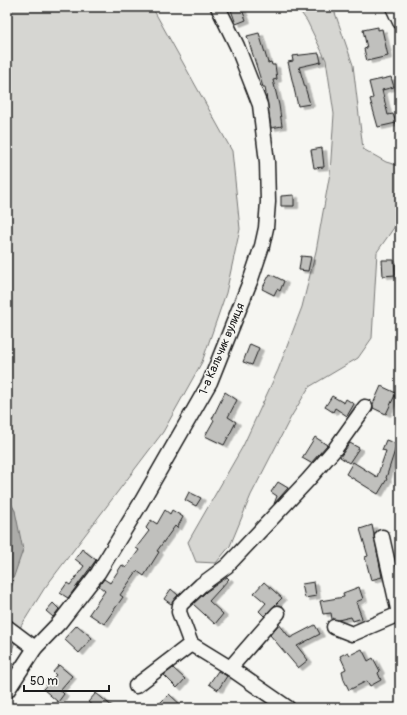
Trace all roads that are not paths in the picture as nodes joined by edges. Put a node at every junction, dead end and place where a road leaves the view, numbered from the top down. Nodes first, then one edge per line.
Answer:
1 (218, 7) edge
2 (393, 7) edge
3 (400, 22) edge
4 (365, 407) dead end
5 (382, 537) dead end
6 (278, 613) dead end
7 (400, 616) edge
8 (334, 626) dead end
9 (8, 628) edge
10 (191, 644) junction
11 (35, 648) junction
12 (230, 668) junction
13 (136, 686) dead end
14 (7, 691) edge
15 (288, 708) edge

1 - 11 street, 1-а Кальчик вулиця
2 - 3 street
4 - 10 street
5 - 7 street
6 - 12 street
7 - 8 street
9 - 11 street
10 - 12 street
10 - 13 street
11 - 14 street, 1-а Кальчик вулиця
12 - 15 street

